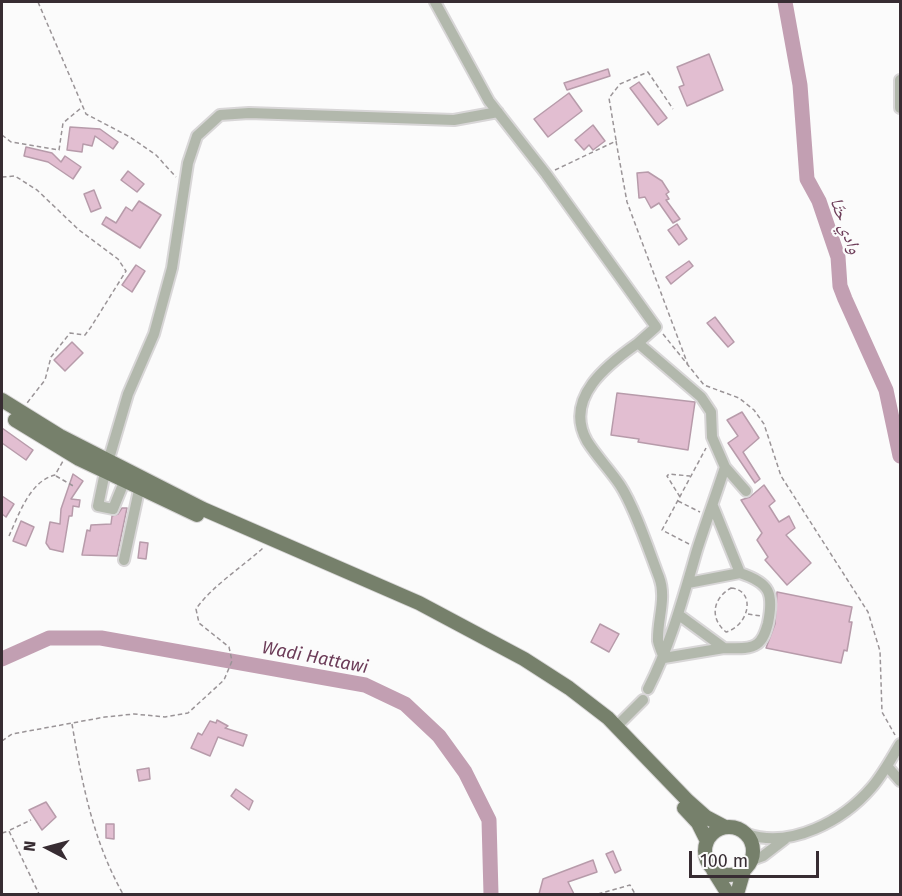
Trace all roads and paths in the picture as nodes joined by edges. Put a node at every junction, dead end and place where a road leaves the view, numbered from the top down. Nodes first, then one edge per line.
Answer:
1 (38, 2) edge
2 (435, 2) edge
3 (900, 80) edge
4 (82, 108) junction
5 (900, 108) edge
6 (673, 109) dead end
7 (498, 112) junction
8 (2, 135) edge
9 (616, 141) junction
10 (546, 174) junction
11 (2, 177) edge
12 (186, 188) junction
13 (656, 327) junction
14 (638, 343) junction
15 (690, 368) junction
16 (2, 400) edge
17 (2, 410) edge
18 (19, 412) junction
19 (712, 437) junction
20 (68, 453) junction
21 (106, 466) junction
22 (725, 467) junction
23 (55, 476) junction
24 (691, 476) junction
25 (124, 482) junction
26 (75, 487) dead end
27 (139, 490) junction
28 (746, 491) dead end
29 (680, 497) junction
30 (678, 501) junction
31 (711, 512) junction
32 (9, 536) dead end
33 (266, 545) junction
34 (698, 548) junction
35 (124, 560) dead end
36 (740, 573) junction
37 (688, 583) junction
38 (747, 613) joint
39 (679, 615) junction
40 (724, 648) junction
41 (664, 658) junction
42 (648, 688) dead end
43 (643, 700) dead end
44 (72, 723) junction
45 (617, 726) junction
46 (2, 741) edge
47 (900, 744) edge
48 (887, 766) junction
49 (900, 781) edge
50 (31, 820) dead end
51 (725, 826) junction
52 (9, 831) junction
53 (2, 833) edge
54 (747, 834) junction
55 (786, 839) junction
56 (707, 841) junction
57 (748, 865) junction
58 (713, 870) junction
59 (39, 894) edge
60 (123, 894) edge
61 (598, 894) edge
62 (635, 894) edge
63 (728, 894) edge
64 (737, 894) edge

1 - 4 path
2 - 7 street
3 - 5 street
4 - 8 path
4 - 12 path
6 - 9 path
7 - 10 street
7 - 12 street
9 - 10 path
9 - 15 path
10 - 13 street
11 - 18 path
12 - 21 street
13 - 14 street
13 - 15 path
14 - 19 street
14 - 41 street
15 - 47 path
16 - 18 main road
17 - 20 main road
18 - 21 main road
19 - 22 street
19 - 24 path
20 - 21 main road
20 - 23 path
21 - 25 main road
21 - 25 street
21 - 45 main road
22 - 28 street
22 - 31 street
23 - 26 path
23 - 32 path
24 - 29 path
24 - 29 path
25 - 27 main road
27 - 33 main road
27 - 35 street
29 - 30 path
30 - 31 path
30 - 34 path
31 - 34 street
31 - 36 street
33 - 44 path
33 - 56 main road
34 - 37 street
36 - 37 street
36 - 40 street
37 - 39 street
38 - 38 path
39 - 40 street
39 - 41 street
40 - 41 street
41 - 42 street
43 - 45 street
44 - 46 path
44 - 60 path
45 - 51 main road
47 - 48 street
48 - 49 street
48 - 55 street
50 - 52 path
51 - 54 main road
51 - 56 main road
52 - 53 path
52 - 59 path
54 - 55 street
54 - 57 main road
55 - 57 street
56 - 58 main road
57 - 58 main road
57 - 64 main road
58 - 63 main road
61 - 62 path

